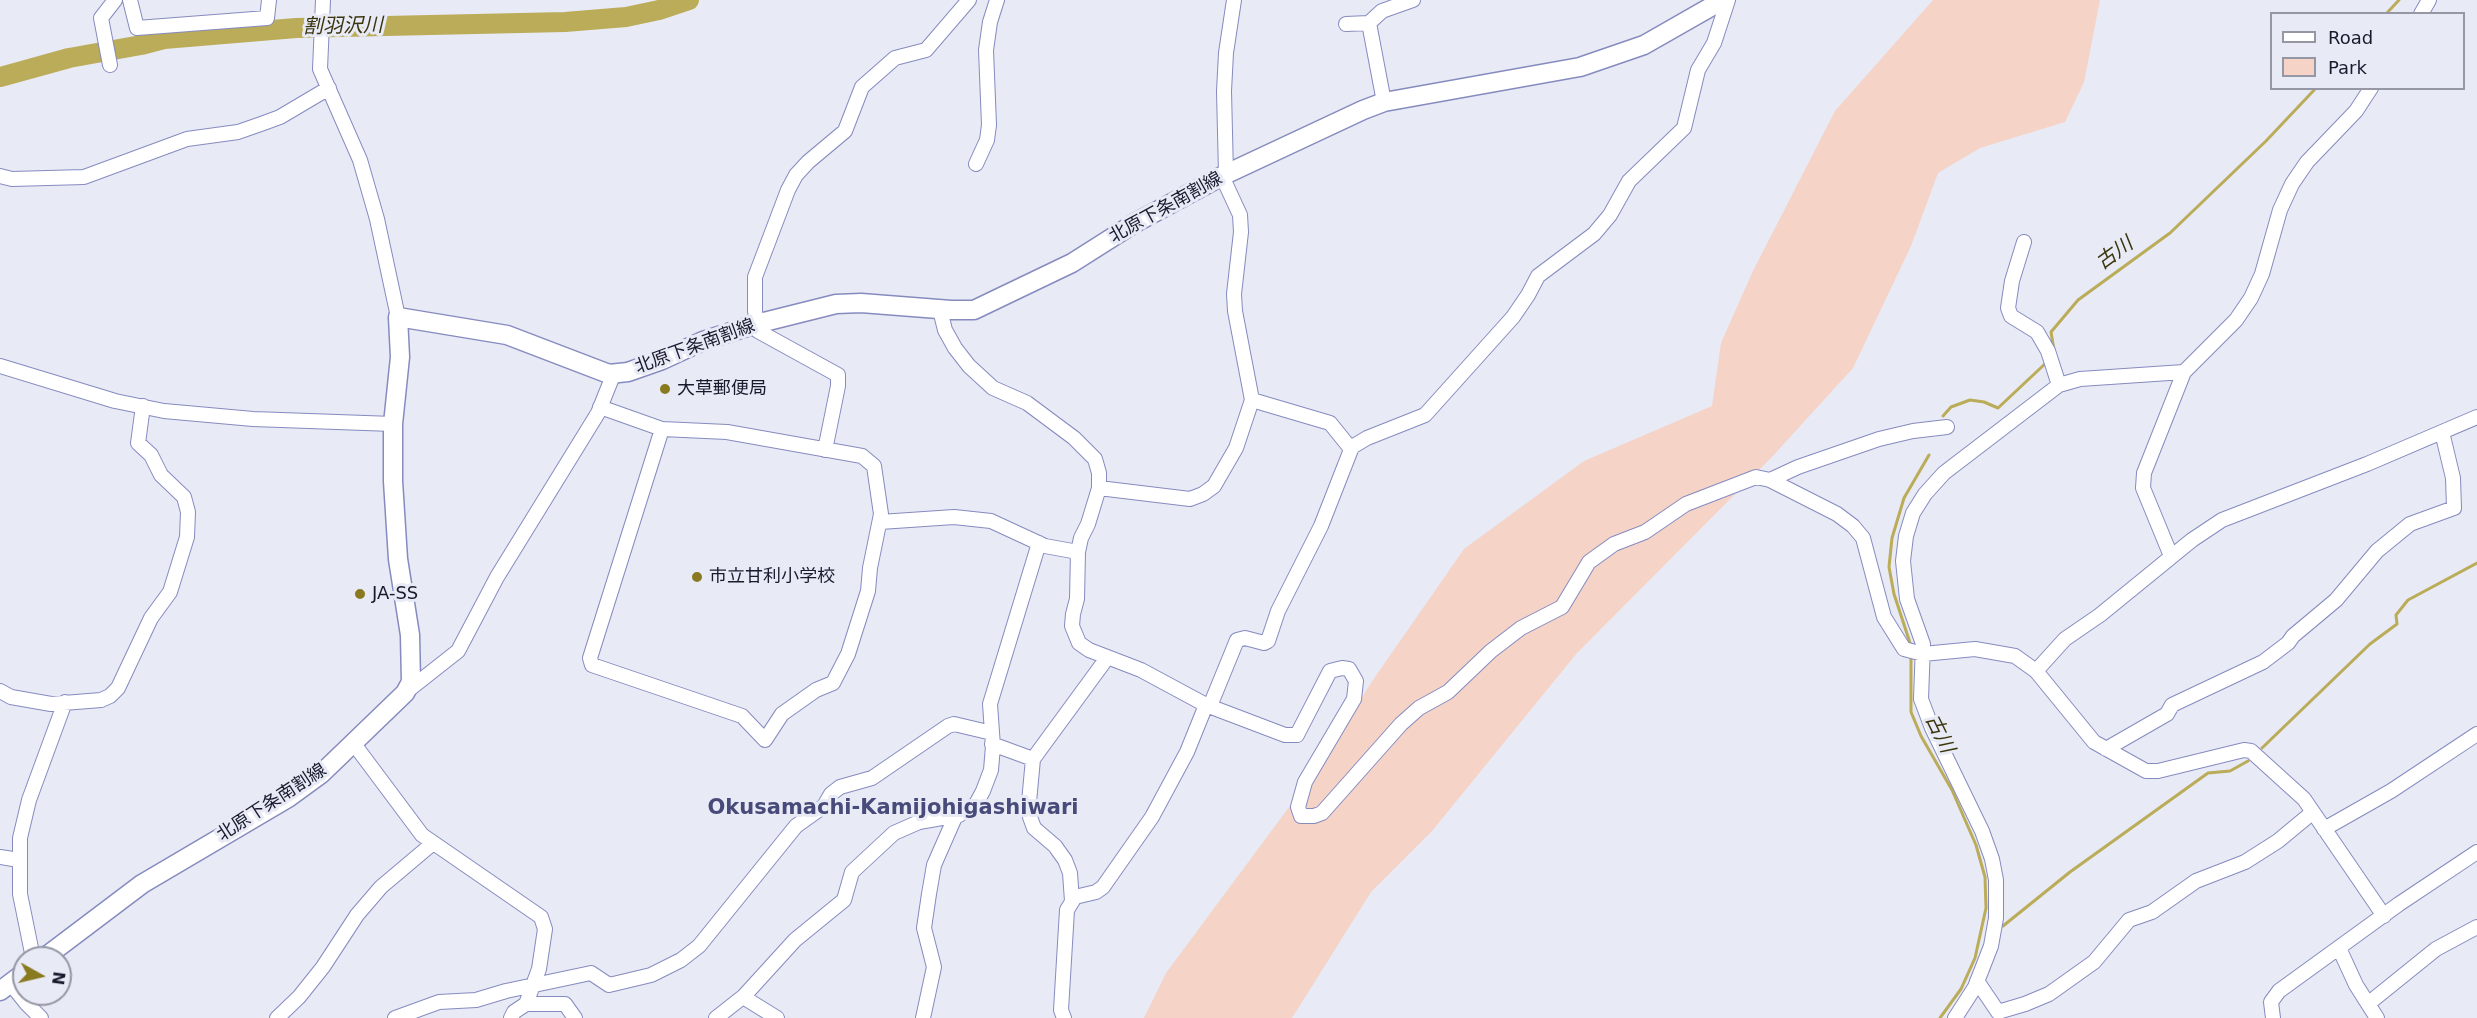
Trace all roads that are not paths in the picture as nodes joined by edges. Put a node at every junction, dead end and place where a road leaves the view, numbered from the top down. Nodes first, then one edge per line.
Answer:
1 (115, 0) edge
2 (130, 0) edge
3 (269, 0) edge
4 (323, 0) edge
5 (969, 0) edge
6 (997, 0) edge
7 (1234, 0) edge
8 (1413, 0) edge
9 (1725, 0) edge
10 (1369, 23) junction
11 (1346, 24) dead end
12 (109, 63) dead end
13 (329, 88) junction
14 (2370, 90) edge
15 (1384, 102) junction
16 (976, 164) dead end
17 (1224, 175) junction
18 (0, 176) edge
19 (2024, 242) dead end
20 (940, 310) junction
21 (398, 317) junction
22 (756, 324) junction
23 (0, 366) edge
24 (2184, 372) junction
25 (614, 373) junction
26 (2059, 385) junction
27 (1252, 400) junction
28 (142, 406) junction
29 (600, 407) junction
30 (2477, 417) edge
31 (393, 424) junction
32 (1947, 427) dead end
33 (662, 429) junction
34 (2442, 432) junction
35 (1351, 449) junction
36 (825, 450) junction
37 (1770, 480) junction
38 (1099, 488) junction
39 (880, 522) junction
40 (1039, 543) junction
41 (1078, 552) junction
42 (2171, 556) junction
43 (1916, 652) junction
44 (1107, 658) junction
45 (2036, 671) junction
46 (0, 691) edge
47 (405, 693) junction
48 (65, 702) junction
49 (1208, 706) junction
50 (2477, 734) edge
51 (992, 738) junction
52 (354, 744) junction
53 (2106, 749) junction
54 (1033, 759) junction
55 (2313, 812) junction
56 (956, 815) junction
57 (2324, 829) junction
58 (432, 844) junction
59 (2477, 852) edge
60 (0, 858) edge
61 (19, 860) junction
62 (1072, 901) junction
63 (2384, 916) junction
64 (2477, 927) edge
65 (31, 946) edge
66 (60, 946) edge
67 (2339, 948) junction
68 (1977, 981) junction
69 (11, 982) edge
70 (534, 985) junction
71 (743, 997) junction
72 (2370, 1003) junction
73 (526, 1004) junction
74 (41, 1018) edge
75 (277, 1018) edge
76 (394, 1018) edge
77 (511, 1018) edge
78 (575, 1018) edge
79 (716, 1018) edge
80 (777, 1018) edge
81 (922, 1018) edge
82 (1064, 1018) edge
83 (1955, 1018) edge
84 (2273, 1018) edge
85 (2377, 1018) edge

1 - 12 street
2 - 3 street
4 - 13 street
5 - 22 street
6 - 16 street
7 - 17 street
8 - 10 street
9 - 15 main road, 北原下条南割線
9 - 35 street
10 - 11 street
10 - 15 street
13 - 18 street
13 - 21 street
14 - 24 street
15 - 17 main road, 北原下条南割線
17 - 20 main road, 北原下条南割線
17 - 27 street
19 - 26 street
20 - 22 main road, 北原下条南割線
20 - 38 street
21 - 25 main road, 北原下条南割線
21 - 31 main road
22 - 25 main road, 北原下条南割線
22 - 36 street
23 - 28 street
24 - 26 street
24 - 42 street
25 - 29 street
26 - 43 street
27 - 35 street
27 - 38 street
28 - 31 street
28 - 48 street
29 - 33 street
29 - 47 street
30 - 34 street
31 - 47 main road
32 - 37 street
33 - 36 street
33 - 39 street
34 - 42 street
34 - 53 street
35 - 49 street
36 - 39 street
37 - 43 street
37 - 49 street
38 - 41 street
39 - 40 street
40 - 41 street
40 - 51 street
41 - 44 street
42 - 45 street
43 - 45 street
43 - 68 street
44 - 49 street
44 - 54 street
45 - 53 street
46 - 48 street
47 - 52 main road, 北原下条南割線
48 - 61 street
49 - 62 street
50 - 57 street
51 - 54 street
51 - 56 street
51 - 70 street
52 - 58 street
52 - 66 main road, 北原下条南割線
53 - 55 street
54 - 62 street
55 - 57 street
55 - 68 street
56 - 71 street
56 - 81 street
57 - 63 street
58 - 70 street
58 - 75 street
59 - 63 street
60 - 61 street
61 - 65 street
62 - 82 street
63 - 67 street
64 - 72 street
67 - 72 street
67 - 84 street
68 - 83 street
69 - 74 street
70 - 73 street
70 - 76 street
71 - 79 street
71 - 80 street
72 - 85 street
73 - 77 street
73 - 78 street

